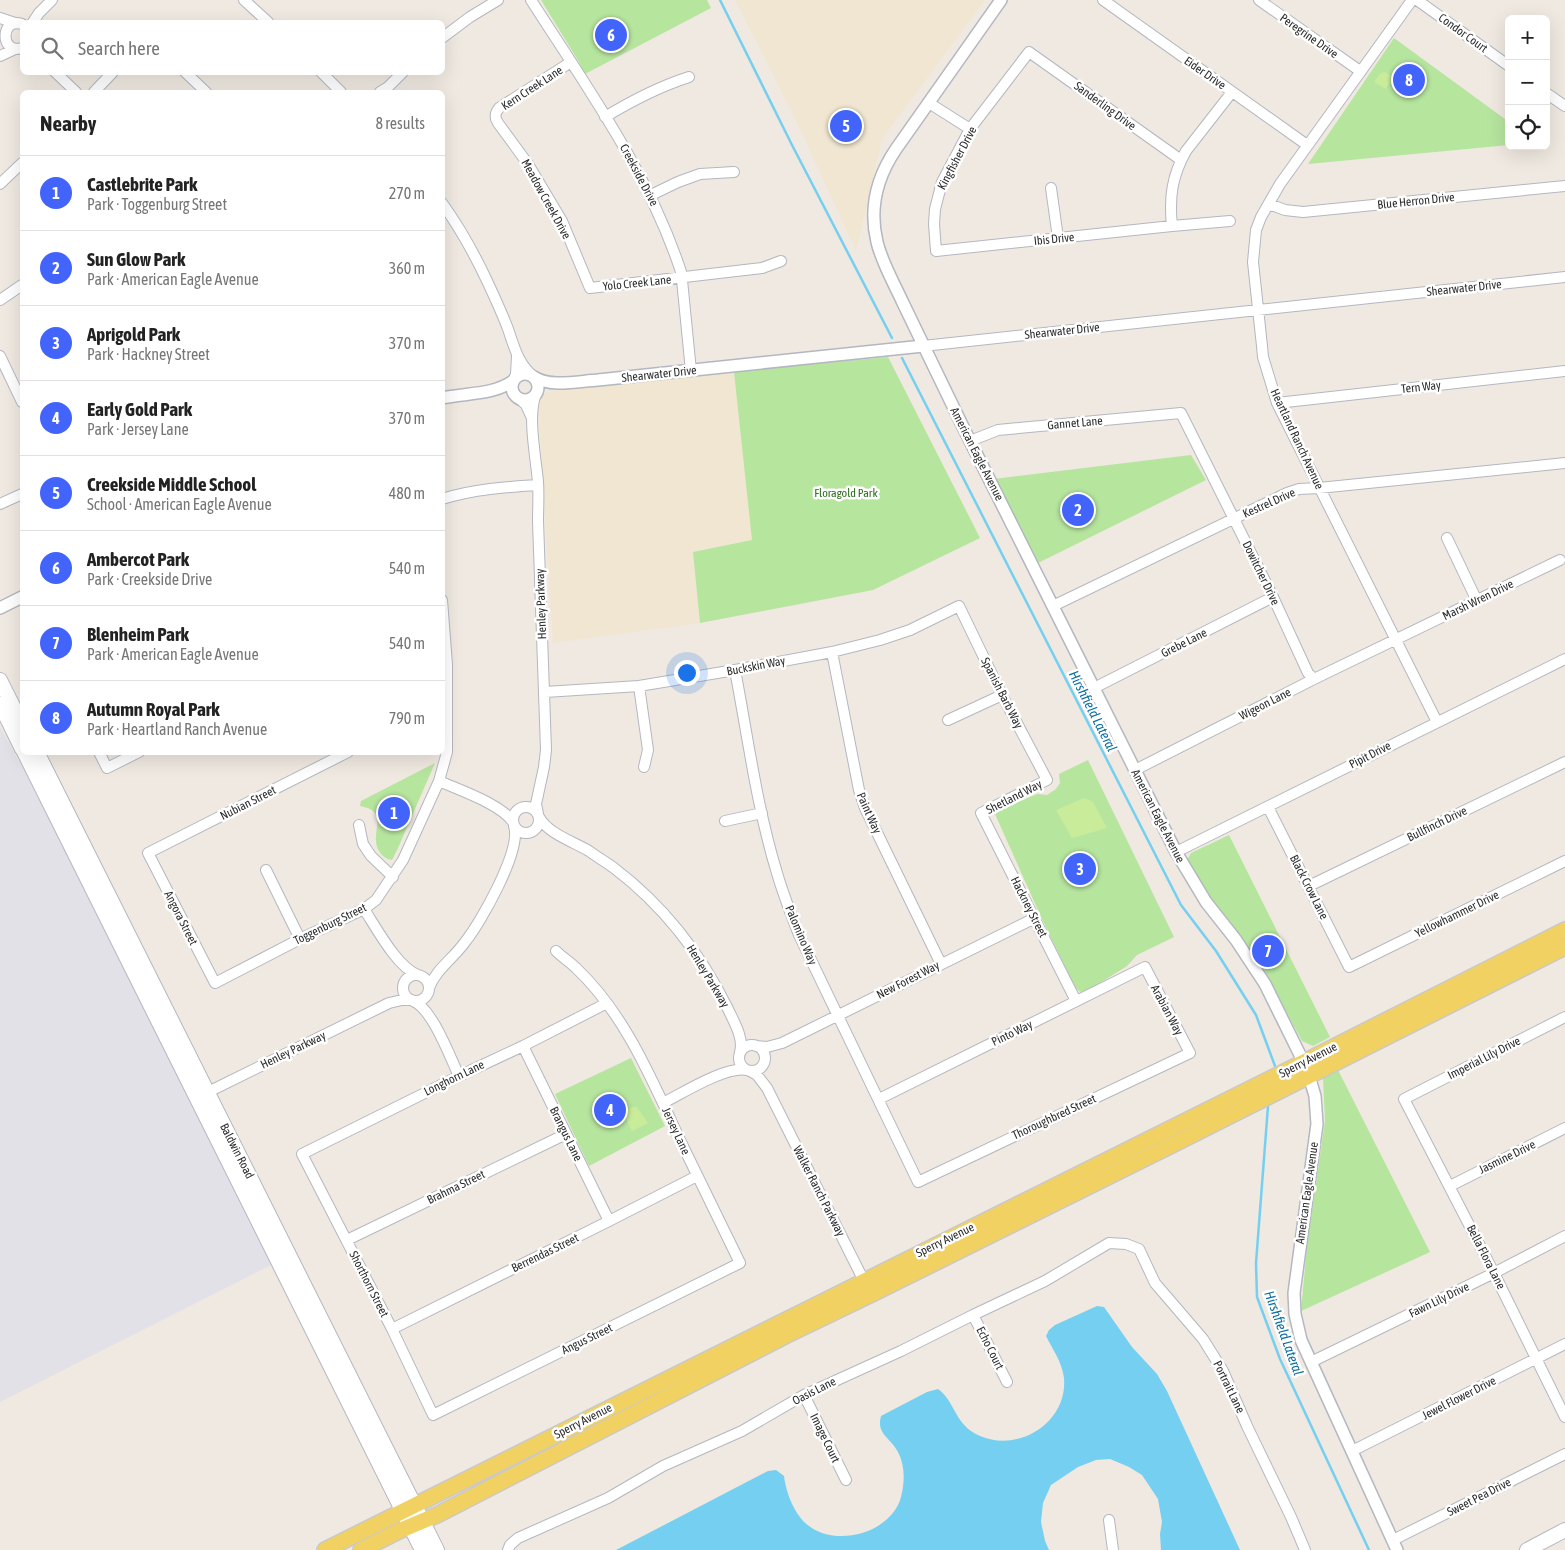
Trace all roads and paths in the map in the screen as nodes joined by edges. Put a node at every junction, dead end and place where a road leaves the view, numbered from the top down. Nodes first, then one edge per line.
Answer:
1 (52, 0) edge
2 (244, 0) edge
3 (498, 0) edge
4 (531, 0) edge
5 (1001, 0) edge
6 (1103, 0) edge
7 (1259, 0) edge
8 (1412, 0) edge
9 (1417, 0) edge
10 (40, 12) junction
11 (0, 18) edge
12 (27, 20) edge
13 (34, 20) edge
14 (266, 20) edge
15 (19, 23) edge
16 (0, 24) edge
17 (445, 36) edge
18 (4, 38) junction
19 (20, 49) edge
20 (0, 51) edge
21 (1029, 52) joint
22 (0, 56) edge
23 (571, 62) junction
24 (1505, 63) edge
25 (1360, 71) junction
26 (58, 75) edge
27 (110, 75) edge
28 (188, 75) edge
29 (324, 75) edge
30 (400, 75) edge
31 (689, 77) dead end
32 (74, 90) edge
33 (96, 90) edge
34 (204, 90) edge
35 (339, 90) edge
36 (385, 90) edge
37 (1232, 92) junction
38 (1550, 96) edge
39 (929, 103) junction
40 (1565, 106) edge
41 (496, 115) joint
42 (605, 117) junction
43 (970, 129) junction
44 (1307, 145) junction
45 (1181, 160) junction
46 (20, 164) edge
47 (734, 172) dead end
48 (0, 184) edge
49 (1565, 186) edge
50 (1051, 188) dead end
51 (651, 195) junction
52 (1269, 204) junction
53 (445, 208) edge
54 (1230, 221) dead end
55 (1172, 226) junction
56 (1058, 238) junction
57 (936, 251) joint
58 (780, 261) dead end
59 (1565, 277) edge
60 (683, 278) junction
61 (20, 286) edge
62 (590, 288) joint
63 (0, 300) edge
64 (1258, 310) junction
65 (923, 346) junction
66 (517, 354) junction
67 (0, 356) edge
68 (691, 370) junction
69 (1565, 370) edge
70 (533, 376) junction
71 (514, 380) junction
72 (558, 383) junction
73 (492, 390) junction
74 (537, 393) junction
75 (20, 396) edge
76 (445, 398) edge
77 (518, 398) junction
78 (1277, 403) junction
79 (1181, 413) joint
80 (532, 420) junction
81 (970, 441) junction
82 (1565, 463) edge
83 (538, 484) junction
84 (1319, 488) junction
85 (20, 495) edge
86 (445, 498) edge
87 (0, 504) edge
88 (1234, 518) junction
89 (1447, 538) dead end
90 (1560, 560) dead end
91 (1273, 597) junction
92 (20, 598) edge
93 (1477, 601) junction
94 (959, 606) joint
95 (1053, 606) junction
96 (0, 608) edge
97 (445, 633) edge
98 (1396, 641) junction
99 (832, 652) junction
100 (1565, 659) edge
101 (735, 670) junction
102 (1314, 679) junction
103 (0, 680) edge
104 (639, 686) junction
105 (1094, 688) junction
106 (545, 692) junction
107 (1002, 695) junction
108 (0, 704) edge
109 (445, 716) edge
110 (20, 720) edge
111 (948, 720) dead end
112 (1437, 722) junction
113 (20, 745) edge
114 (26, 755) edge
115 (37, 755) edge
116 (100, 755) edge
117 (132, 755) edge
118 (342, 755) edge
119 (1565, 762) edge
120 (644, 767) dead end
121 (1135, 770) junction
122 (1047, 780) joint
123 (438, 781) junction
124 (539, 788) junction
125 (1268, 806) junction
126 (496, 807) junction
127 (520, 808) junction
128 (981, 813) joint
129 (762, 814) junction
130 (538, 815) junction
131 (725, 821) dead end
132 (359, 824) dead end
133 (513, 824) junction
134 (532, 832) junction
135 (557, 834) junction
136 (514, 848) junction
137 (1176, 852) junction
138 (148, 853) joint
139 (1565, 861) edge
140 (266, 870) dead end
141 (393, 876) junction
142 (1309, 886) junction
143 (364, 909) junction
144 (1035, 918) junction
145 (1565, 930) edge
146 (300, 939) junction
147 (1565, 947) edge
148 (556, 951) dead end
149 (398, 960) junction
150 (941, 964) junction
151 (1145, 967) joint
152 (1349, 967) joint
153 (441, 969) junction
154 (419, 975) junction
155 (215, 983) joint
156 (404, 984) junction
157 (429, 990) junction
158 (413, 1001) junction
159 (1076, 1001) junction
160 (389, 1003) junction
161 (606, 1003) junction
162 (838, 1016) junction
163 (431, 1017) junction
164 (1565, 1017) edge
165 (738, 1030) junction
166 (782, 1043) junction
167 (523, 1046) junction
168 (755, 1046) junction
169 (740, 1053) junction
170 (1190, 1053) joint
171 (765, 1061) junction
172 (1307, 1069) junction
173 (749, 1071) junction
174 (722, 1073) junction
175 (459, 1076) junction
176 (767, 1088) junction
177 (202, 1095) junction
178 (1404, 1098) joint
179 (879, 1099) junction
180 (663, 1103) junction
181 (1565, 1128) edge
182 (566, 1134) junction
183 (302, 1154) joint
184 (231, 1166) junction
185 (697, 1176) junction
186 (918, 1182) joint
187 (1450, 1186) junction
188 (269, 1215) junction
189 (609, 1221) junction
190 (1565, 1236) edge
191 (347, 1240) junction
192 (1126, 1244) joint
193 (740, 1263) joint
194 (1494, 1273) junction
195 (864, 1280) junction
196 (872, 1294) junction
197 (973, 1315) junction
198 (392, 1329) junction
199 (1565, 1344) edge
200 (1536, 1359) junction
201 (1311, 1362) junction
202 (1007, 1382) dead end
203 (804, 1395) junction
204 (433, 1414) joint
205 (1565, 1417) edge
206 (1352, 1451) junction
207 (1565, 1454) edge
208 (846, 1480) dead end
209 (408, 1508) junction
210 (1109, 1520) dead end
211 (416, 1524) junction
212 (1565, 1530) edge
213 (1395, 1545) edge
214 (325, 1550) edge
215 (361, 1550) edge
216 (422, 1550) edge
217 (437, 1550) edge
218 (508, 1550) edge
219 (1113, 1550) edge
220 (1305, 1550) edge
221 (1527, 1550) edge

1 - 10 street
2 - 14 street
3 - 17 street
4 - 23 street, Creekside Drive
5 - 39 street, American Eagle Avenue
6 - 37 street, Eider Drive
7 - 25 street, Peregrine Drive
8 - 25 street, Heartland Ranch Avenue
9 - 24 street, Condor Court
10 - 12 street
10 - 13 street
11 - 15 street
15 - 18 street
16 - 18 street
18 - 19 street
18 - 20 street
19 - 22 street
21 - 43 street, Kingfisher Drive
21 - 45 street, Sanderling Drive
23 - 41 street, Kern Creek Lane
23 - 42 street, Creekside Drive
25 - 44 street, Heartland Ranch Avenue
26 - 32 street
27 - 33 street
28 - 34 street
29 - 35 street
30 - 36 street
31 - 42 street
37 - 44 street, Eider Drive
37 - 45 street
38 - 40 street
39 - 43 street
39 - 65 street, American Eagle Avenue
41 - 62 street, Meadow Creek Drive
42 - 51 street, Creekside Drive
43 - 57 street, Kingfisher Drive
44 - 52 street, Heartland Ranch Avenue
45 - 55 street
46 - 48 street
47 - 51 street
49 - 52 street, Blue Herron Drive
50 - 56 street
51 - 60 street, Creekside Drive
52 - 64 street, Heartland Ranch Avenue
53 - 66 street
54 - 55 street, Ibis Drive
55 - 56 street, Ibis Drive
56 - 57 street, Ibis Drive
58 - 60 street, Yolo Creek Lane
59 - 64 street, Shearwater Drive
60 - 62 street, Yolo Creek Lane
60 - 68 street, Creekside Drive
61 - 63 street
64 - 65 street, Shearwater Drive
64 - 78 street, Heartland Ranch Avenue
65 - 68 street, Shearwater Drive
65 - 81 street, American Eagle Avenue
66 - 70 street
66 - 71 street
67 - 75 street
68 - 72 street, Shearwater Drive
69 - 78 street, Tern Way
70 - 71 street
70 - 72 street, Shearwater Drive
70 - 74 street
71 - 73 street
71 - 77 street
72 - 74 street, Shearwater Drive
73 - 76 street
73 - 77 street
74 - 77 street
74 - 80 street, Henley Parkway
77 - 80 street, Henley Parkway
78 - 84 street, Heartland Ranch Avenue
79 - 81 street, Gannet Lane
79 - 88 street, Dowitcher Drive
80 - 83 street, Henley Parkway
81 - 95 street, American Eagle Avenue
82 - 84 street, Kestrel Drive
83 - 86 street
83 - 106 street, Henley Parkway
84 - 88 street, Kestrel Drive
84 - 98 street, Heartland Ranch Avenue
85 - 87 street
88 - 91 street, Dowitcher Drive
88 - 95 street, Kestrel Drive
89 - 93 street
90 - 93 street, Marsh Wren Drive
91 - 102 street, Dowitcher Drive
91 - 105 street, Grebe Lane
92 - 96 street
93 - 98 street, Marsh Wren Drive
94 - 99 street, Buckskin Way
94 - 107 street, Spanish Barb Way
95 - 105 street, American Eagle Avenue
97 - 109 street, Toggenburg Street
98 - 102 street, Wigeon Lane
98 - 112 street, Heartland Ranch Avenue
99 - 101 street, Buckskin Way
99 - 150 street, Paint Way
100 - 112 street, Pipit Drive
101 - 104 street, Buckskin Way
101 - 129 street, Palomino Way
102 - 121 street, Wigeon Lane
103 - 110 main road
104 - 106 street, Buckskin Way
104 - 120 street
105 - 121 street, American Eagle Avenue
106 - 124 street, Henley Parkway
107 - 111 street
107 - 122 street, Spanish Barb Way
108 - 113 main road
109 - 123 street, Toggenburg Street
112 - 125 street, Pipit Drive
114 - 177 main road, Baldwin Road
115 - 177 main road, Baldwin Road
116 - 117 street
118 - 138 street, Nubian Street
119 - 142 street, Bullfinch Drive
121 - 137 street, American Eagle Avenue
122 - 128 street, Shetland Way
123 - 126 street
123 - 141 street, Toggenburg Street
124 - 127 street, Henley Parkway
124 - 130 street, Henley Parkway
125 - 137 street, Pipit Drive
125 - 142 street, Black Crow Lane
126 - 127 street
126 - 133 street
127 - 130 street
127 - 133 street
128 - 144 street, Hackney Street
129 - 131 street
129 - 162 street, Palomino Way
130 - 134 street
130 - 135 street, Henley Parkway
132 - 141 street
133 - 134 street
133 - 136 street
134 - 135 street, Henley Parkway
134 - 136 street
135 - 165 street, Henley Parkway
136 - 153 street
137 - 172 street, American Eagle Avenue
138 - 155 street, Angora Street
139 - 152 street, Yellowhammer Drive
140 - 146 street
141 - 143 street, Toggenburg Street
142 - 152 street, Black Crow Lane
143 - 146 street, Toggenburg Street
143 - 149 street
144 - 150 street, New Forest Way
144 - 159 street, Hackney Street
145 - 172 main road, Sperry Avenue
146 - 155 street, Toggenburg Street
147 - 172 main road, Sperry Avenue
148 - 161 street, Jersey Lane
149 - 154 street
149 - 156 street
150 - 162 street, New Forest Way
151 - 159 street, Pinto Way
151 - 170 street, Arabian Way
153 - 154 street
153 - 157 street
154 - 156 street
154 - 157 street
156 - 158 street
156 - 160 street, Henley Parkway
157 - 158 street
157 - 163 street
158 - 160 street, Henley Parkway
158 - 163 street
159 - 179 street, Pinto Way
160 - 177 street, Henley Parkway
161 - 167 street, Longhorn Lane
161 - 180 street, Jersey Lane
162 - 166 street, New Forest Way
162 - 179 street, Palomino Way
163 - 175 street
164 - 178 street, Imperial Lily Drive
165 - 168 street
165 - 169 street
166 - 168 street, New Forest Way
166 - 171 street, New Forest Way
167 - 175 street, Longhorn Lane
167 - 182 street, Brangus Lane
168 - 169 street
168 - 171 street
169 - 173 street
169 - 174 street
170 - 186 street, Thoroughbred Street
171 - 173 street
171 - 176 street, Walker Ranch Parkway
172 - 195 main road, Sperry Avenue
172 - 196 main road, Sperry Avenue
172 - 201 street, American Eagle Avenue
173 - 174 street
173 - 176 street, Walker Ranch Parkway
174 - 180 street
175 - 183 street, Longhorn Lane
176 - 195 street, Walker Ranch Parkway
177 - 184 main road, Baldwin Road
177 - 188 main road, Baldwin Road
178 - 187 street, Bella Flora Lane
179 - 186 street, Palomino Way
180 - 185 street, Jersey Lane
181 - 187 street, Jasmine Drive
182 - 189 street, Brangus Lane
182 - 191 street, Brahma Street
183 - 191 street, Shorthorn Street
184 - 188 main road
184 - 209 main road, Baldwin Road
185 - 189 street, Berrendas Street
185 - 193 street, Jersey Lane
187 - 194 street, Bella Flora Lane
188 - 209 main road, Baldwin Road
189 - 198 street, Berrendas Street
190 - 194 street, Fawn Lily Drive
191 - 198 street, Shorthorn Street
192 - 197 street, Oasis Lane
192 - 220 street, Portrait Lane
193 - 204 street, Angus Street
194 - 200 street, Bella Flora Lane
194 - 201 street, Fawn Lily Drive
195 - 196 street, Walker Ranch Parkway
195 - 209 main road, Sperry Avenue
196 - 211 main road, Sperry Avenue
197 - 202 street, Echo Court
197 - 203 street, Oasis Lane
198 - 204 street, Shorthorn Street
199 - 200 street, Jewel Flower Drive
200 - 205 street, Bella Flora Lane
200 - 206 street, Jewel Flower Drive
201 - 206 street, American Eagle Avenue
203 - 208 street, Image Court
203 - 218 street, Oasis Lane
206 - 213 street, American Eagle Avenue
207 - 213 street, Sweet Pea Drive
209 - 211 main road, Baldwin Road
209 - 214 main road, Sperry Avenue
210 - 219 street
211 - 215 main road, Sperry Avenue
211 - 216 main road, Baldwin Road
211 - 217 main road, Baldwin Road
212 - 221 main road

